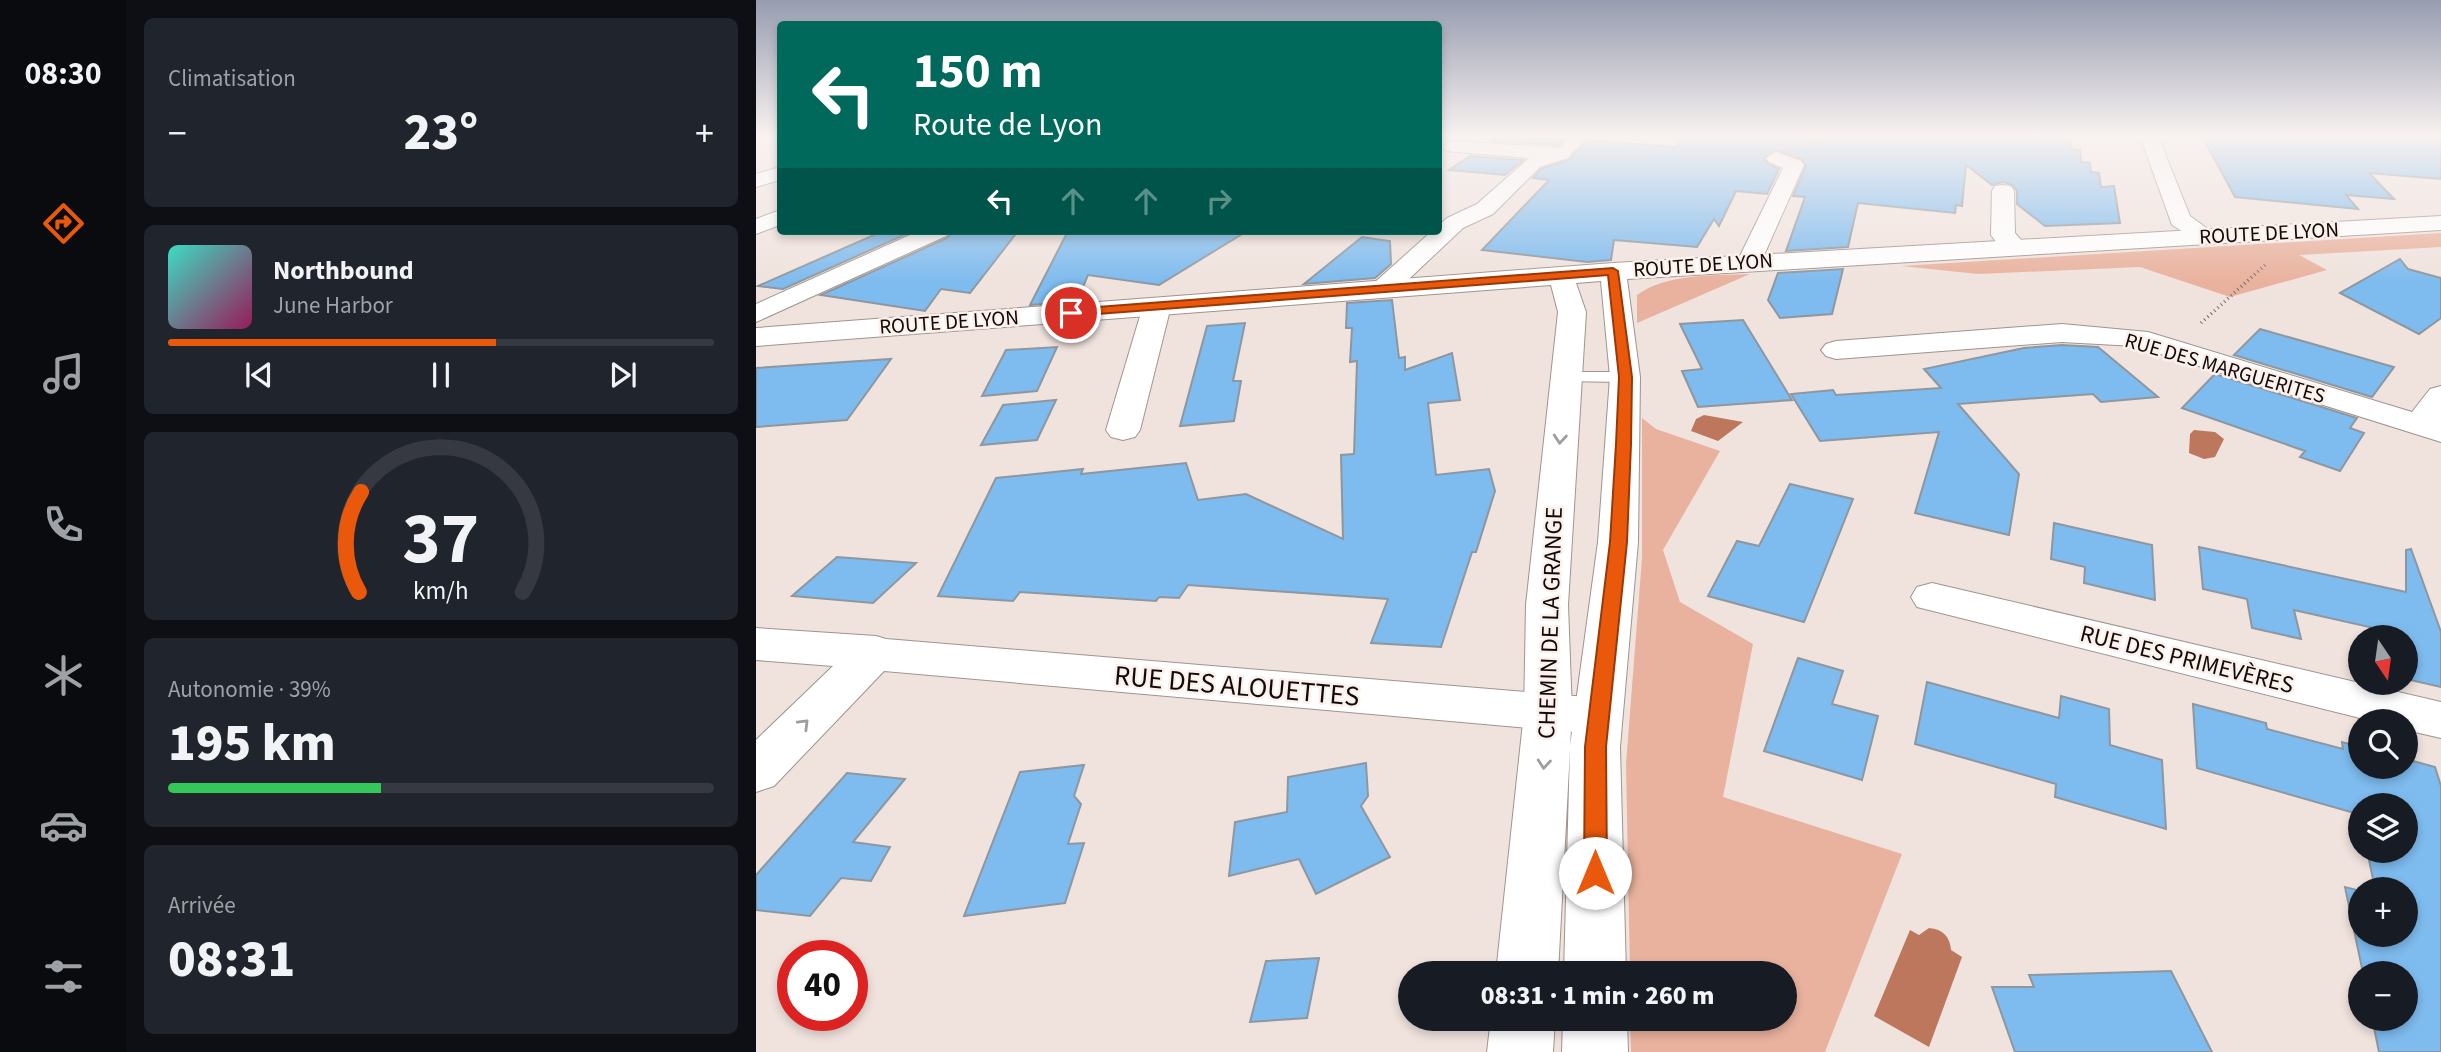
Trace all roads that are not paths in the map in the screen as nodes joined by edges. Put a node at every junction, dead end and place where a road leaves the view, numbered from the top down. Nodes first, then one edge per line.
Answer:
1 (1510, 185) edge
2 (1785, 185) edge
3 (2167, 185) edge
4 (2003, 191) dead end
5 (777, 218) edge
6 (2441, 223) edge
7 (756, 227) edge
8 (929, 235) edge
9 (1442, 235) edge
10 (1442, 235) edge
11 (2207, 237) junction
12 (2015, 247) junction
13 (1749, 262) junction
14 (1613, 271) junction
15 (1562, 275) junction
16 (1383, 289) junction
17 (1157, 306) junction
18 (756, 314) edge
19 (756, 337) edge
20 (1836, 349) dead end
21 (1566, 377) junction
22 (1625, 377) junction
23 (2441, 396) edge
24 (2430, 428) edge
25 (1123, 430) dead end
26 (1933, 597) dead end
27 (756, 644) edge
28 (876, 652) junction
29 (1548, 713) junction
30 (1598, 716) junction
31 (2441, 720) edge
32 (756, 772) edge
33 (1528, 961) edge
34 (1595, 961) edge
35 (1522, 1031) edge
36 (1595, 1031) edge
37 (1520, 1052) edge
38 (1595, 1052) edge

1 - 10 street
2 - 13 street
3 - 11 street
4 - 12 street
5 - 7 street
6 - 11 street, ROUTE DE LYON
8 - 18 street
9 - 16 street
11 - 12 street, ROUTE DE LYON
12 - 13 street, ROUTE DE LYON
13 - 14 street, ROUTE DE LYON
14 - 15 street, ROUTE DE LYON
14 - 22 street, CHEMIN DE LA GRANGE
15 - 16 street, ROUTE DE LYON
15 - 21 street, CHEMIN DE LA GRANGE
16 - 17 street, ROUTE DE LYON
17 - 19 street, ROUTE DE LYON
17 - 25 street
20 - 24 street, RUE DES MARGUERITES
21 - 22 lane
21 -> 29 street, CHEMIN DE LA GRANGE
22 - 30 street, CHEMIN DE LA GRANGE
23 - 24 street
26 - 31 street, RUE DES PRIMEVÈRES
27 - 28 street, RUE DES ALOUETTES
28 - 29 street, RUE DES ALOUETTES
32 -> 28 street
29 - 30 street, RUE DES ALOUETTES
29 -> 33 street, CHEMIN DE LA GRANGE
30 - 34 street, CHEMIN DE LA GRANGE
35 - 37 street
36 - 38 street

